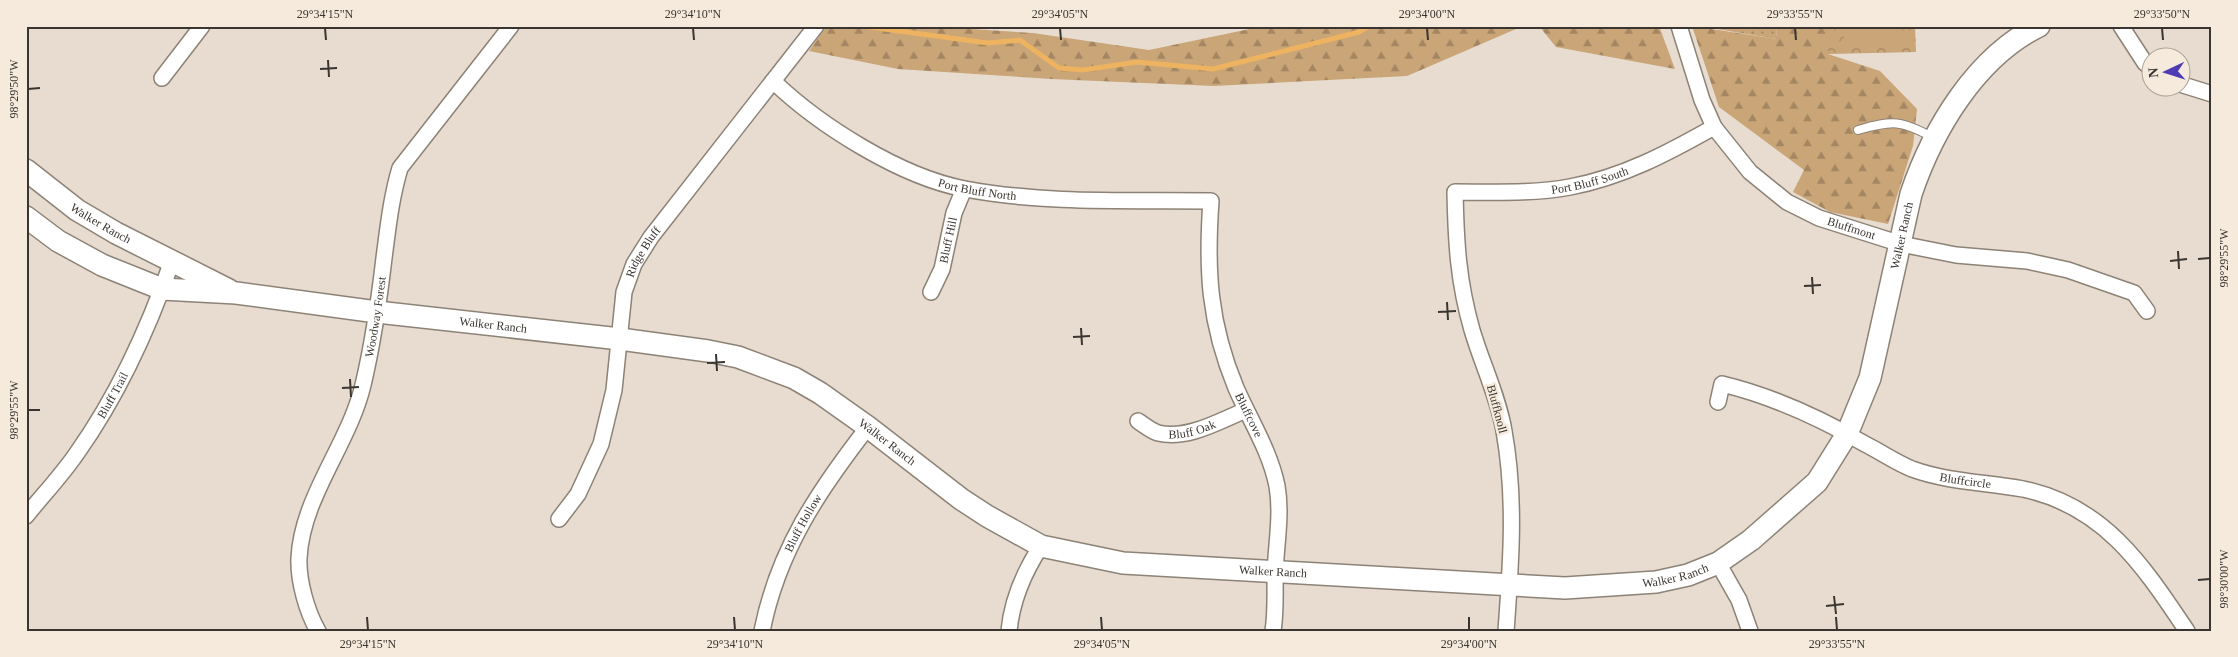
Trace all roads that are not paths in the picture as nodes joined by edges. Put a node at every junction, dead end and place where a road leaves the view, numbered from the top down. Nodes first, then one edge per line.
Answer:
1 (202, 26) edge
2 (511, 26) edge
3 (816, 26) edge
4 (1679, 26) edge
5 (2040, 26) edge
6 (2121, 26) edge
7 (2140, 55) edge
8 (162, 78) dead end
9 (772, 81) junction
10 (2190, 87) edge
11 (2212, 94) edge
12 (1714, 127) junction
13 (1858, 130) dead end
14 (1934, 138) junction
15 (26, 170) edge
16 (964, 189) junction
17 (1455, 192) joint
18 (1211, 201) joint
19 (26, 216) edge
20 (1901, 244) junction
21 (172, 261) junction
22 (162, 289) junction
23 (931, 292) dead end
24 (236, 293) junction
25 (2147, 311) dead end
26 (377, 312) junction
27 (620, 339) junction
28 (1718, 402) dead end
29 (1246, 410) junction
30 (1138, 420) dead end
31 (868, 426) junction
32 (1847, 434) junction
33 (26, 516) edge
34 (559, 519) dead end
35 (1041, 546) junction
36 (1718, 563) junction
37 (1276, 572) junction
38 (1509, 586) junction
39 (318, 631) edge
40 (762, 631) edge
41 (1009, 631) edge
42 (1273, 631) edge
43 (1506, 631) edge
44 (1750, 631) edge
45 (2187, 631) edge

1 - 8 street
2 - 26 street, Woodway Forest
3 - 9 street, Ridge Bluff
4 - 12 street, Bluffmont
5 - 14 street, Walker Ranch
6 - 7 street
9 - 16 street, Port Bluff North
9 - 27 street, Ridge Bluff
10 - 11 street
12 - 17 street, Port Bluff South
12 - 20 street, Bluffmont
13 - 14 lane
14 - 20 street, Walker Ranch
15 - 21 street, Walker Ranch
16 - 18 street, Port Bluff North
16 - 23 street, Bluff Hill
17 - 38 street, Bluffknoll
18 - 29 street, Bluffcove
19 - 22 street, Walker Ranch
20 - 25 street, Bluffmont
20 - 32 street, Walker Ranch
21 - 22 street, Bluff Trail
21 - 24 street, Walker Ranch
22 - 24 street, Walker Ranch
22 - 33 street, Bluff Trail
24 - 26 street, Walker Ranch
26 - 27 street, Walker Ranch
26 - 39 street, Woodway Forest
27 - 31 street, Walker Ranch
27 - 34 street, Ridge Bluff
28 - 32 street, Bluffcircle
29 - 30 street, Bluff Oak
29 - 37 street, Bluffcove
31 - 35 street, Walker Ranch
31 - 40 street, Bluff Hollow
32 - 36 street, Walker Ranch
32 - 45 street, Bluffcircle
35 - 37 street, Walker Ranch
35 - 41 street
36 - 38 street, Walker Ranch
36 - 44 street
37 - 38 street, Walker Ranch
37 - 42 street, Bluffcove
38 - 43 street, Bluffknoll

